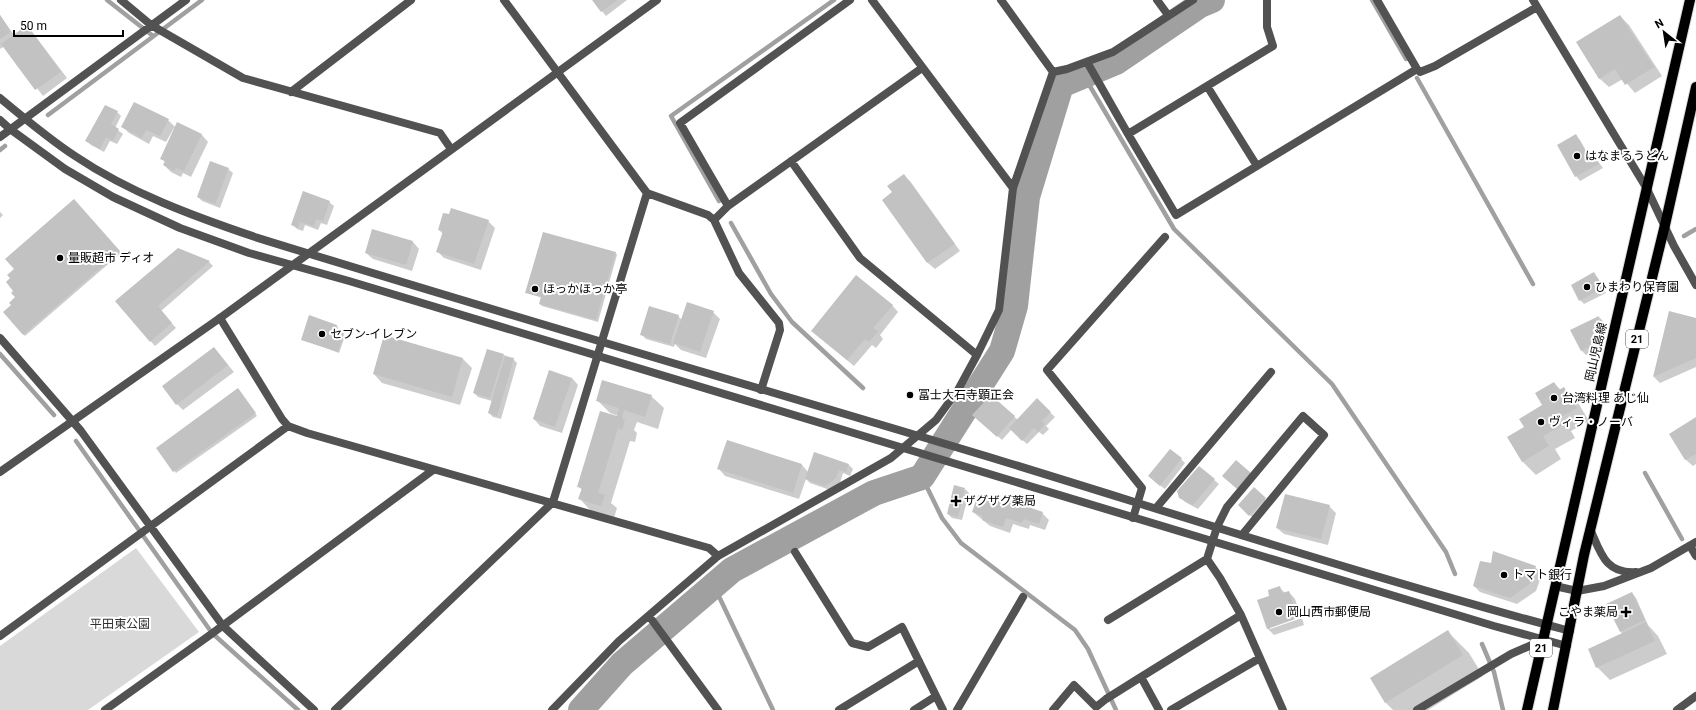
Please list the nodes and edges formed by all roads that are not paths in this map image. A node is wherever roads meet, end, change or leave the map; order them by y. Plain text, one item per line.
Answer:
1 (121, 0) edge
2 (186, 0) edge
3 (411, 0) edge
4 (504, 0) edge
5 (657, 0) edge
6 (850, 0) edge
7 (872, 0) edge
8 (1001, 0) edge
9 (1157, 0) edge
10 (1193, 0) edge
11 (1267, 0) edge
12 (1377, 0) edge
13 (1690, 0) edge
14 (1535, 4) edge
15 (1168, 15) junction
16 (152, 29) junction
17 (1089, 64) junction
18 (922, 68) junction
19 (1417, 68) junction
20 (557, 72) junction
21 (1053, 72) junction
22 (1207, 86) junction
23 (1696, 87) edge
24 (291, 92) junction
25 (0, 98) edge
26 (24, 118) junction
27 (0, 120) edge
28 (10, 129) junction
29 (1128, 134) junction
30 (0, 137) edge
31 (451, 149) junction
32 (791, 160) junction
33 (1257, 166) junction
34 (1012, 188) junction
35 (1647, 189) junction
36 (647, 193) junction
37 (728, 206) junction
38 (714, 220) junction
39 (1665, 225) junction
40 (1165, 238) dead end
41 (309, 254) junction
42 (293, 265) junction
43 (1696, 285) edge
44 (220, 318) junction
45 (0, 338) edge
46 (603, 341) junction
47 (977, 355) junction
48 (598, 357) junction
49 (1271, 372) dead end
50 (761, 390) junction
51 (73, 421) junction
52 (288, 426) junction
53 (917, 436) junction
54 (902, 449) junction
55 (433, 470) junction
56 (0, 472) edge
57 (553, 502) junction
58 (1138, 503) junction
59 (1156, 508) junction
60 (1133, 518) junction
61 (1217, 527) junction
62 (143, 531) junction
63 (1591, 531) junction
64 (1242, 535) junction
65 (1212, 542) junction
66 (1693, 544) edge
67 (795, 552) dead end
68 (718, 556) junction
69 (1696, 556) edge
70 (1207, 559) junction
71 (1642, 571) junction
72 (1555, 586) junction
73 (1577, 591) junction
74 (1023, 597) dead end
75 (1241, 615) junction
76 (652, 619) junction
77 (1108, 620) dead end
78 (1546, 625) junction
79 (216, 631) junction
80 (1570, 631) junction
81 (0, 636) edge
82 (1543, 640) junction
83 (1567, 646) junction
84 (1260, 658) junction
85 (919, 661) junction
86 (1142, 677) junction
87 (936, 696) junction
88 (1696, 696) edge
89 (105, 710) edge
90 (314, 710) edge
91 (335, 710) edge
92 (552, 710) edge
93 (718, 710) edge
94 (839, 710) edge
95 (914, 710) edge
96 (943, 710) edge
97 (958, 710) edge
98 (1053, 710) edge
99 (1159, 710) edge
100 (1171, 710) edge
101 (1283, 710) edge
102 (1417, 710) edge
103 (1527, 710) edge
104 (1553, 710) edge
105 (1677, 710) edge

1 - 16 street
2 - 16 street
3 - 24 street
4 - 20 street
5 - 20 street
6 - 37 street
7 - 18 street
8 - 21 street
9 - 15 street
10 - 15 street
11 - 22 street
12 - 19 street
13 - 35 main road, 岡山児島線 / 21
14 - 19 street
14 - 35 street
15 - 17 street
16 - 24 street
16 - 26 street
17 - 21 street
17 - 29 street
18 - 32 street
18 - 34 street
19 - 33 street
20 - 31 street
20 - 36 street
21 - 34 street
22 - 29 street
22 - 33 street
23 - 39 main road, 21
24 - 31 street
25 - 26 street
26 - 28 street
26 - 41 street
27 - 28 street
28 - 30 street
28 - 42 street
29 - 33 street
31 - 41 street
32 - 37 street
32 - 47 street
34 - 47 street
35 - 39 street
35 - 72 main road, 岡山児島線 / 21
36 - 38 street
36 - 46 street
37 - 38 street
38 - 50 street
39 - 43 street
39 - 63 main road, 21
40 - 58 street
41 - 42 street
41 - 46 street
42 - 44 street
42 - 48 street
44 - 51 street
44 - 52 street
45 - 51 street
46 - 48 street
46 - 50 street
47 - 53 street
48 - 54 street
48 - 57 street
49 - 59 street
50 - 53 street
51 - 56 street
51 - 62 street
52 - 55 street
52 - 62 street
53 - 54 street
53 - 58 street
54 - 60 street
54 - 68 street
55 - 57 street
55 - 79 street
57 - 68 street
57 - 91 street
58 - 59 street
58 - 60 street
59 - 61 street
60 - 65 street
61 - 64 street
61 - 64 street
61 - 65 street
62 - 79 street
62 - 81 street
63 - 71 street
63 - 73 main road, 21
64 - 78 street
65 - 70 street
65 - 82 street
66 - 69 street
66 - 71 street
67 - 85 street
68 - 76 street
70 - 75 street
70 - 77 street
71 - 73 street
72 - 73 street
72 - 78 main road, 岡山児島線 / 21
73 - 80 main road, 21
74 - 97 street
75 - 84 street
75 - 86 street
76 - 92 street
76 - 93 street
78 - 80 street
78 - 82 main road, 岡山児島線 / 21
79 - 89 street
79 - 90 street
80 - 83 main road, 21
82 - 83 street
82 - 102 street
82 - 103 main road, 岡山児島線 / 21
83 - 104 main road, 21
84 - 100 street
84 - 101 street
85 - 87 street
85 - 94 street
86 - 98 street
86 - 99 street
87 - 95 street
87 - 96 street
88 - 105 street

